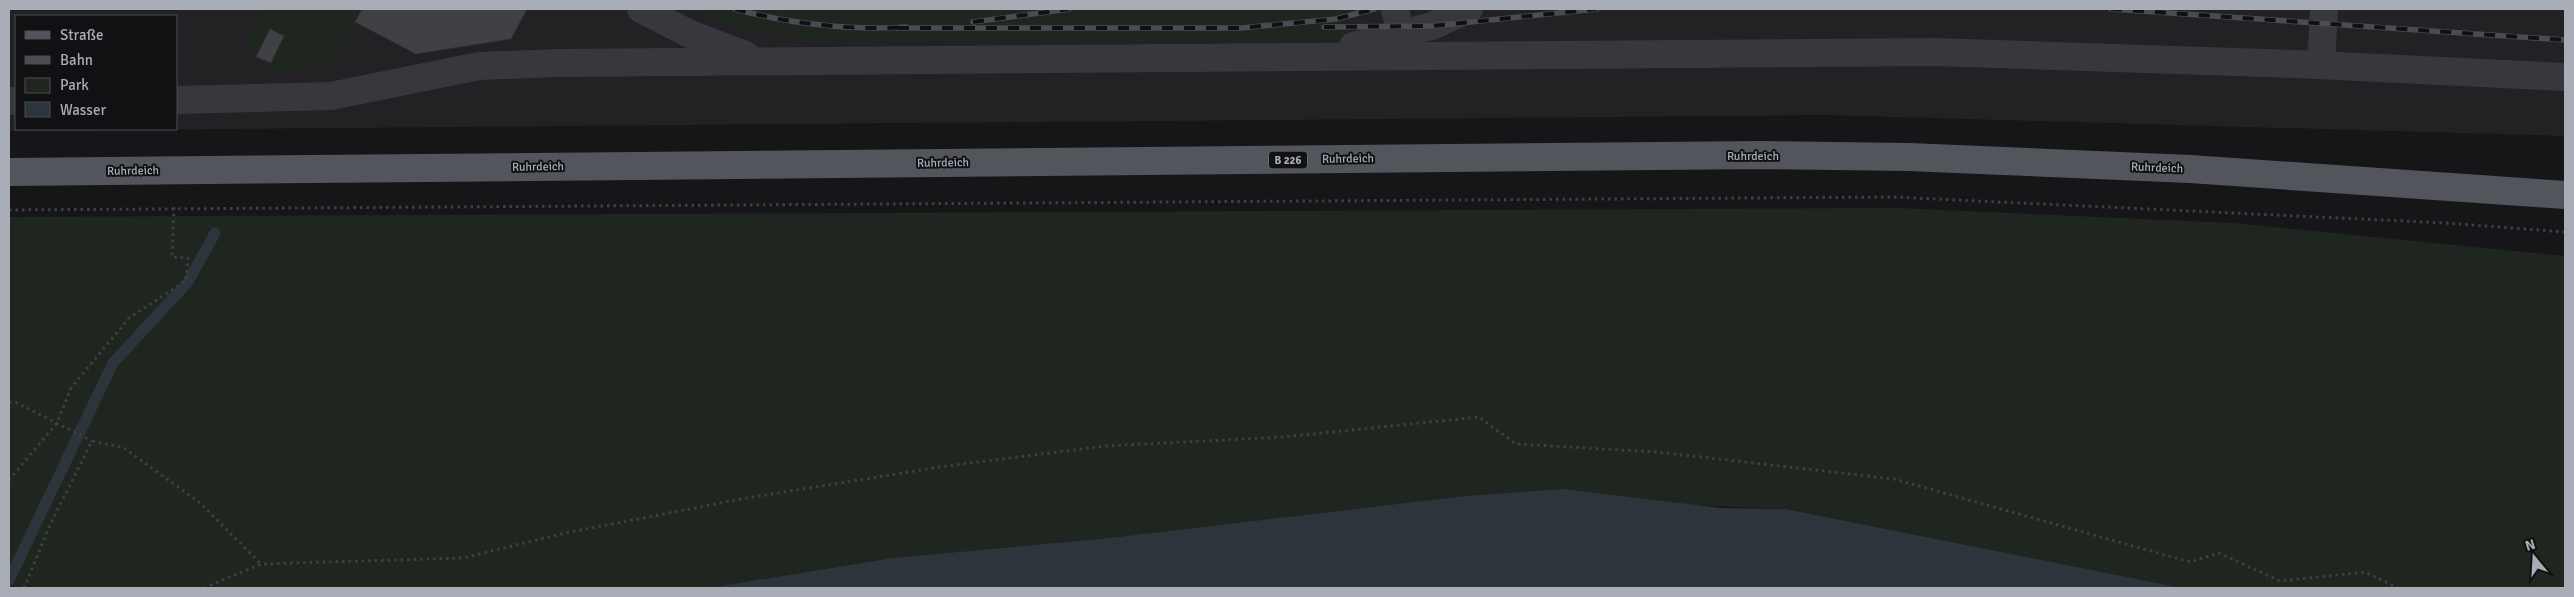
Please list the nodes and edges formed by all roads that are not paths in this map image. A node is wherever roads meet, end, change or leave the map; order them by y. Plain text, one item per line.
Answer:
1 (641, 9) edge
2 (1395, 9) edge
3 (1469, 9) edge
4 (2324, 9) edge
5 (1401, 35) junction
6 (1308, 57) junction
7 (769, 62) junction
8 (2321, 65) junction
9 (2565, 77) edge
10 (178, 100) edge
11 (9, 172) edge
12 (2565, 195) edge

1 - 7 lane
2 - 5 lane
3 - 5 lane
4 - 8 lane
5 - 6 lane
6 - 7 lane
6 - 8 lane
7 - 10 lane
8 - 9 lane
11 - 12 main road, Ruhrdeich / B 226

